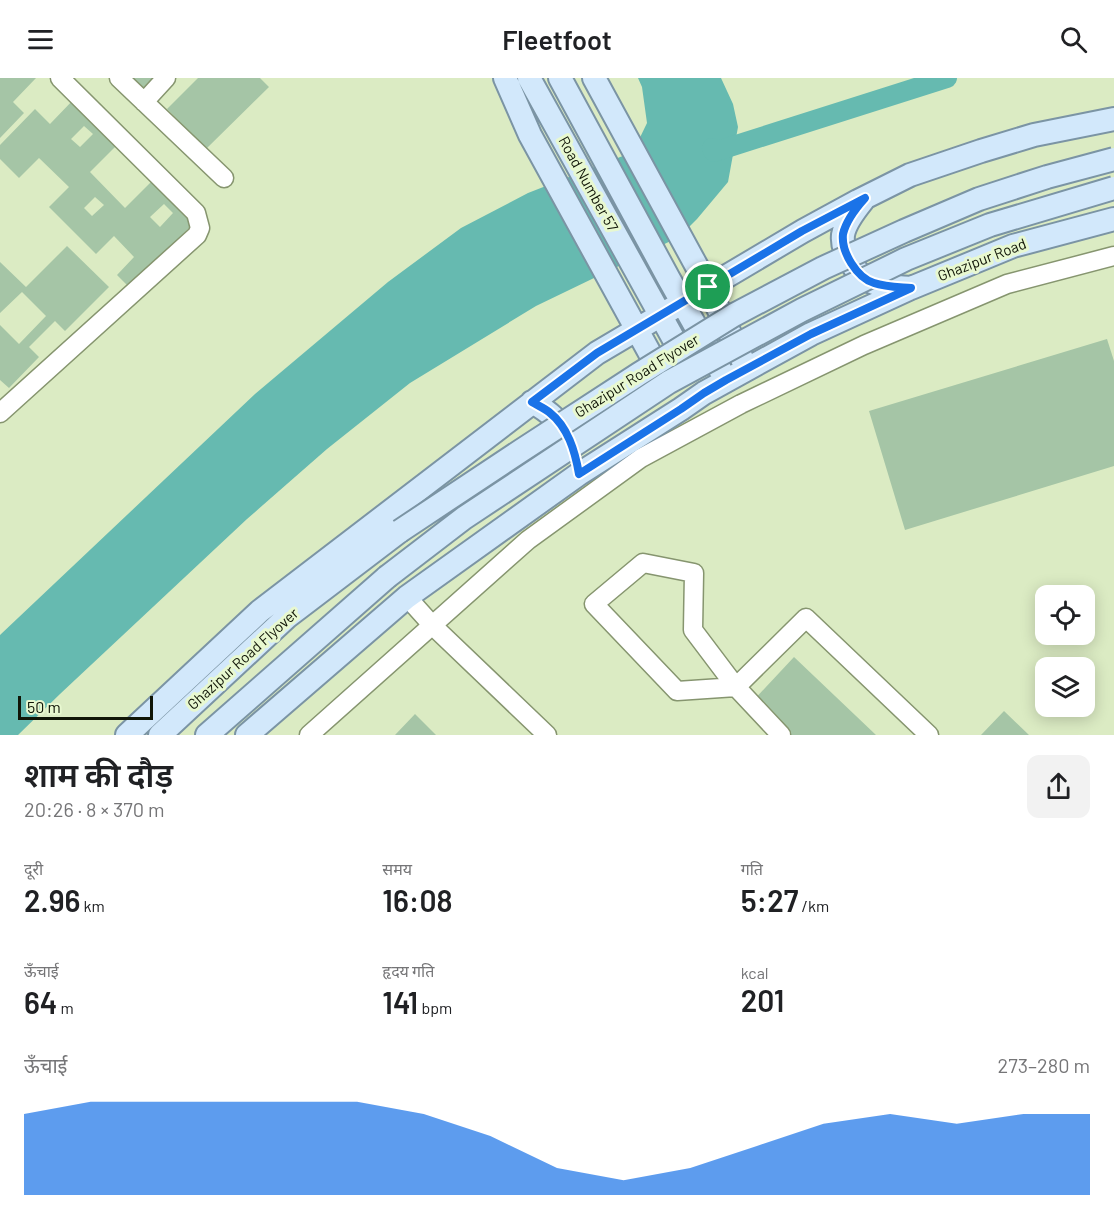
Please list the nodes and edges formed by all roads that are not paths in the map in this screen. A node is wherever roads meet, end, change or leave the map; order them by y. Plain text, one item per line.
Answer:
1 (60, 78) edge
2 (119, 78) edge
3 (166, 78) edge
4 (506, 78) edge
5 (529, 78) edge
6 (560, 78) edge
7 (596, 81) edge
8 (144, 102) junction
9 (1114, 119) edge
10 (1114, 159) edge
11 (224, 178) dead end
12 (1114, 188) edge
13 (865, 198) junction
14 (1114, 219) edge
15 (1114, 256) edge
16 (708, 287) junction
17 (911, 288) junction
18 (682, 302) junction
19 (661, 315) junction
20 (636, 330) junction
21 (747, 369) junction
22 (726, 380) junction
23 (704, 393) junction
24 (4, 401) edge
25 (532, 402) junction
26 (681, 409) junction
27 (579, 474) junction
28 (407, 597) junction
29 (433, 626) junction
30 (736, 687) junction
31 (127, 735) edge
32 (160, 735) edge
33 (207, 735) edge
34 (248, 735) edge
35 (309, 735) edge
36 (547, 735) edge
37 (781, 735) edge
38 (929, 735) edge

1 - 24 street
2 - 8 street
3 - 8 street
4 - 20 main road
5 - 19 main road, Road Number 57
6 - 18 main road, Road Number 57
7 - 16 main road
8 - 11 street
9 - 13 main road
10 - 32 main road, Ghazipur Road Flyover, bridge
12 - 33 main road, Ghazipur Road Flyover, bridge
13 - 16 main road
13 - 17 main road
14 - 17 main road, Ghazipur Road
15 - 29 street
16 - 18 main road
16 - 21 main road
17 - 21 main road, Ghazipur Road
18 - 19 main road
18 - 22 main road, Road Number 57
19 - 20 main road
19 - 23 main road, Road Number 57
20 - 25 main road
20 - 26 main road
21 - 22 main road, Ghazipur Road
22 - 23 main road, Ghazipur Road
23 - 26 main road, Ghazipur Road
25 - 27 main road
25 - 31 main road
26 - 27 main road, Ghazipur Road
27 - 28 main road, Ghazipur Road
28 - 29 street
28 - 34 main road, Ghazipur Road
29 - 35 street
29 - 36 street
30 - 30 street
30 - 37 street
30 - 38 street

